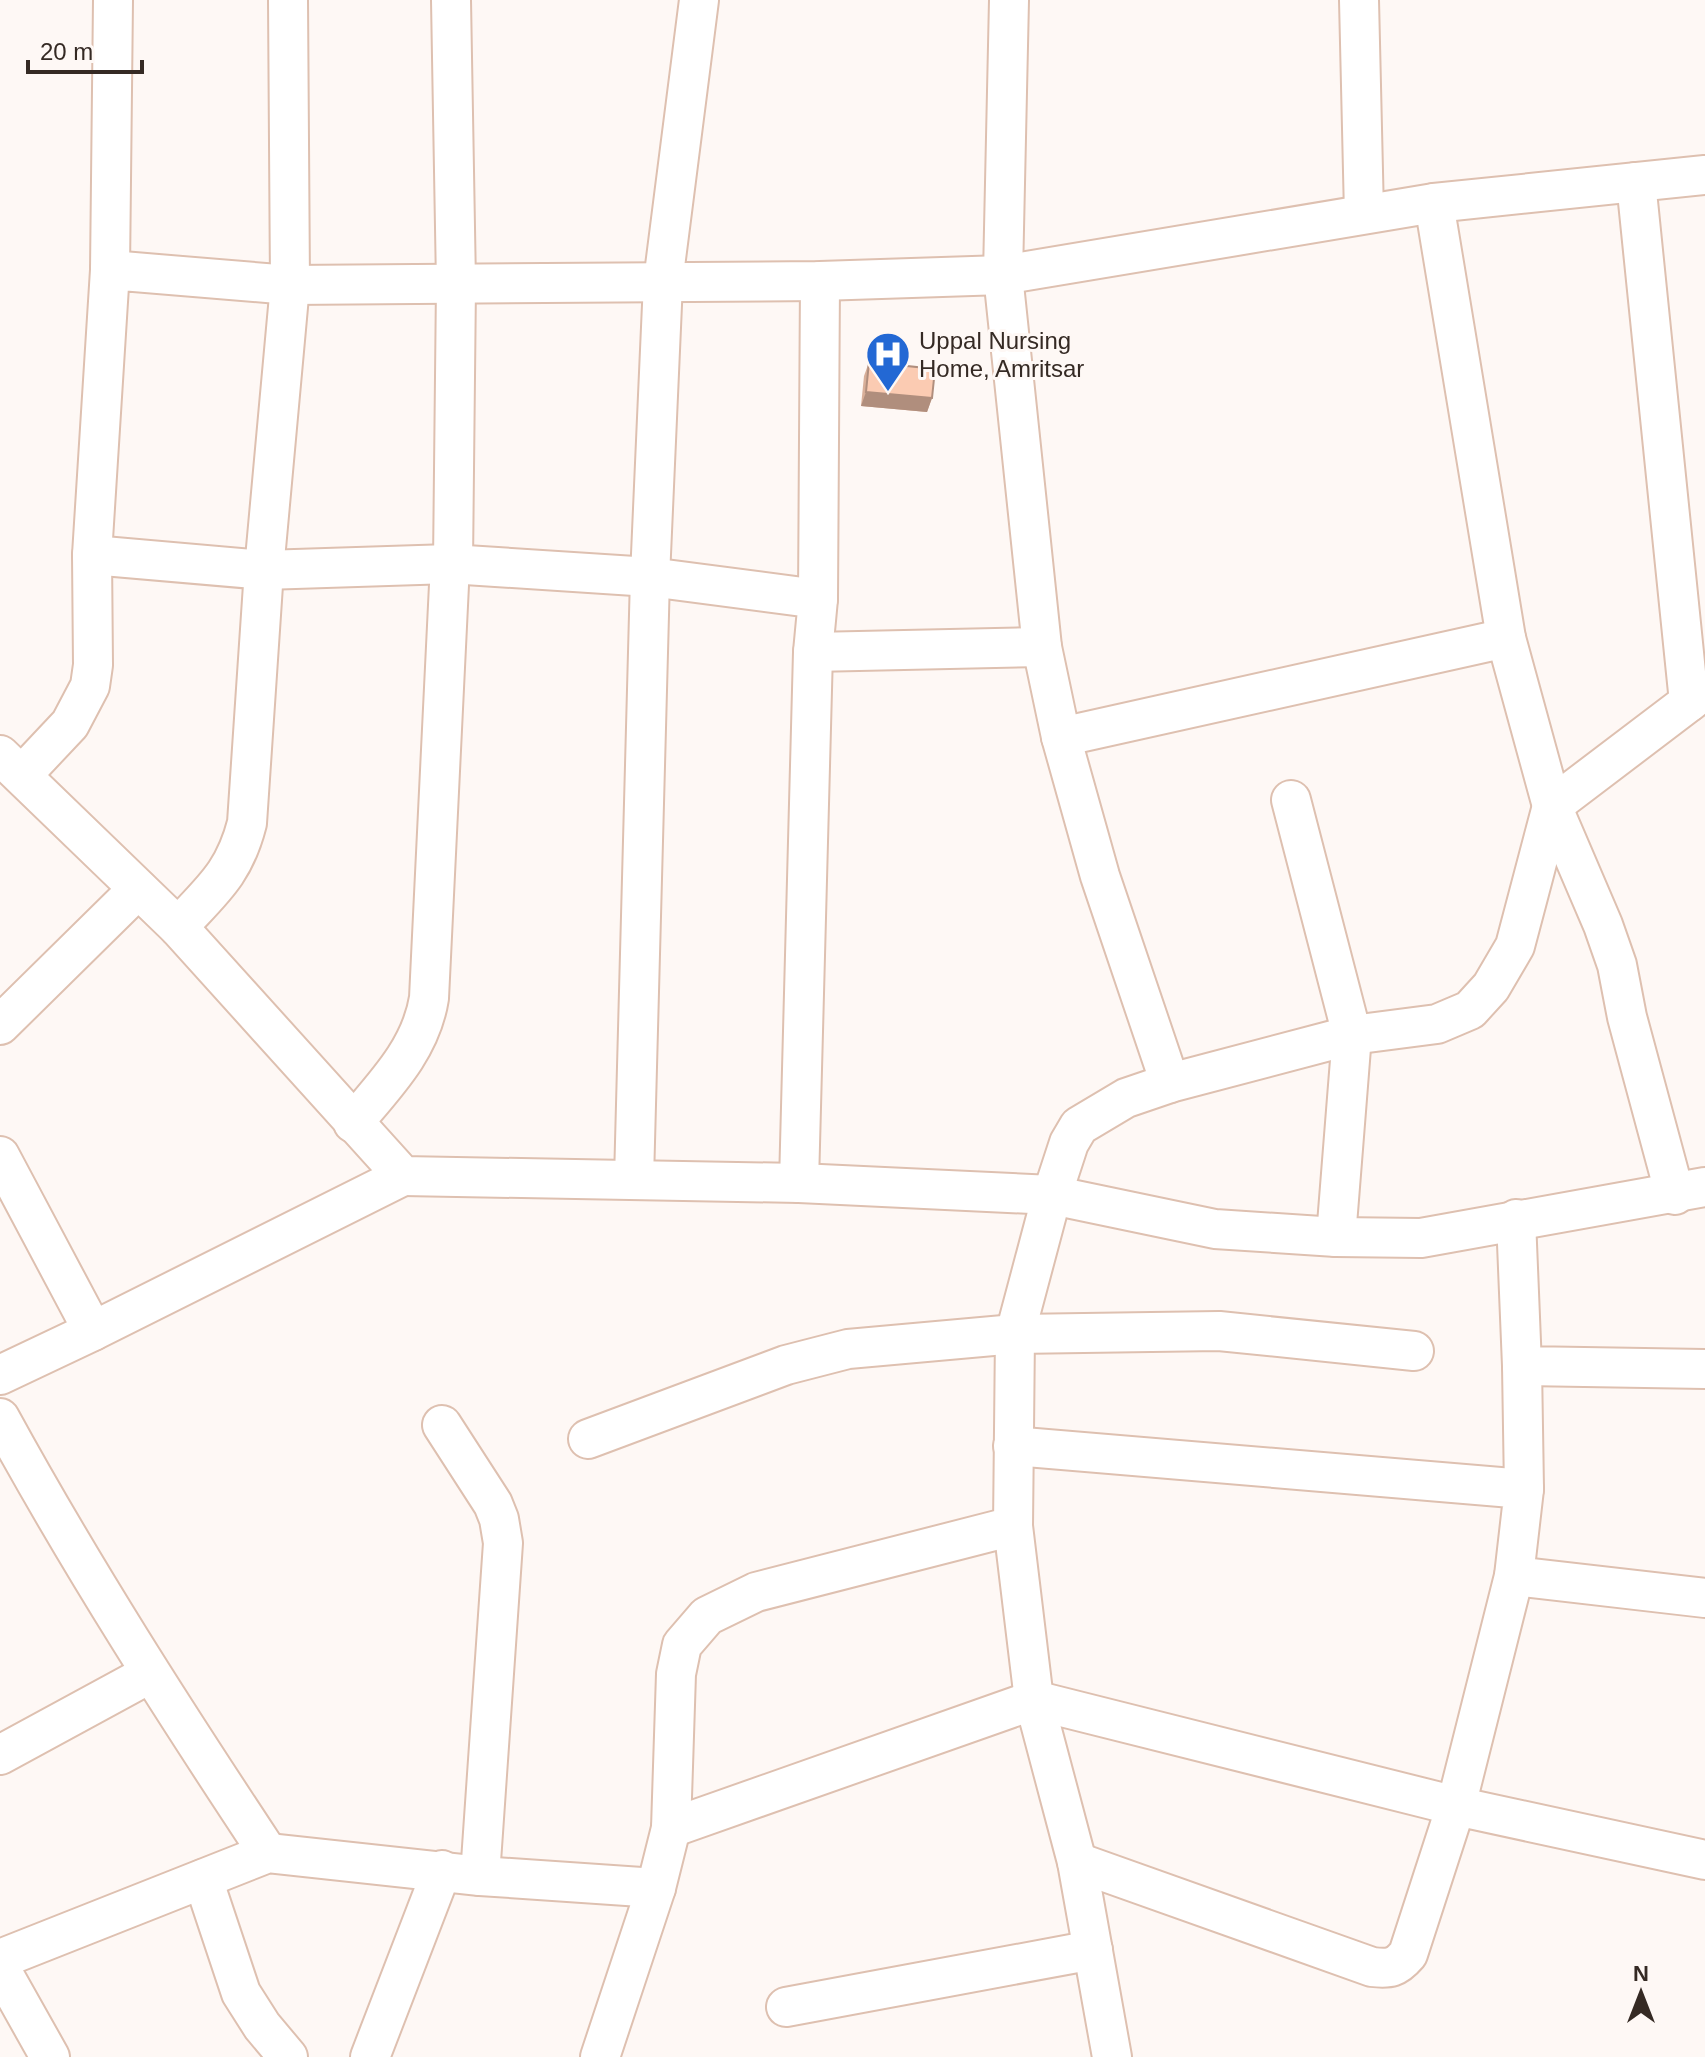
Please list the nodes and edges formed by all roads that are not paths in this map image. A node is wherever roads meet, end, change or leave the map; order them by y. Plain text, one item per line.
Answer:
1 (113, 0) edge
2 (288, 0) edge
3 (451, 0) edge
4 (699, 0) edge
5 (1009, 0) edge
6 (1359, 0) edge
7 (1705, 175) edge
8 (1636, 182) junction
9 (1434, 203) junction
10 (1364, 214) junction
11 (110, 270) junction
12 (1003, 275) junction
13 (820, 281) junction
14 (663, 282) junction
15 (456, 284) junction
16 (290, 285) junction
17 (92, 555) junction
18 (450, 564) junction
19 (264, 570) junction
20 (650, 577) junction
21 (818, 599) junction
22 (1506, 638) junction
23 (1042, 647) junction
24 (813, 652) junction
25 (1697, 696) edge
26 (1061, 737) junction
27 (11, 765) edge
28 (1291, 800) dead end
29 (1552, 806) junction
30 (138, 889) junction
31 (178, 927) junction
32 (0, 1025) edge
33 (1352, 1035) junction
34 (1170, 1083) junction
35 (353, 1123) junction
36 (0, 1156) edge
37 (403, 1176) junction
38 (634, 1180) junction
39 (799, 1183) junction
40 (1690, 1191) edge
41 (1052, 1195) junction
42 (1516, 1219) junction
43 (1336, 1237) junction
44 (93, 1331) junction
45 (1015, 1334) junction
46 (1414, 1351) dead end
47 (1522, 1366) junction
48 (1705, 1369) edge
49 (0, 1375) edge
50 (0, 1418) edge
51 (442, 1425) dead end
52 (588, 1439) dead end
53 (1013, 1446) junction
54 (1524, 1489) junction
55 (1013, 1526) junction
56 (1514, 1576) junction
57 (1705, 1598) edge
58 (149, 1674) junction
59 (1034, 1700) junction
60 (0, 1755) edge
61 (1456, 1806) junction
62 (671, 1828) junction
63 (268, 1853) junction
64 (1705, 1860) edge
65 (1077, 1862) junction
66 (442, 1870) junction
67 (480, 1876) junction
68 (203, 1879) junction
69 (656, 1888) junction
70 (1093, 1950) junction
71 (0, 1959) edge
72 (0, 1968) edge
73 (786, 2007) dead end
74 (50, 2057) edge
75 (288, 2057) edge
76 (370, 2057) edge
77 (600, 2057) edge
78 (1112, 2057) edge

1 - 11 street
2 - 16 street
3 - 15 street
4 - 14 street
5 - 12 street
6 - 10 street
7 - 8 street
8 - 9 street
8 - 25 street
9 - 10 street
9 - 22 street
10 - 12 street
11 - 16 street
11 - 17 street
12 - 13 street
12 - 23 street
13 - 14 street
13 - 21 street
14 - 15 street
14 - 20 street
15 - 16 street
15 - 18 street
16 - 19 street
17 - 19 street
17 - 27 street
18 - 19 street
18 - 20 street
18 - 35 street
19 - 31 street
20 - 21 street
20 - 38 street
21 - 24 street
22 - 26 street
22 - 29 street
23 - 24 street
23 - 26 street
24 - 39 street
25 - 29 street
26 - 34 street
27 - 30 street
28 - 33 street
29 - 33 street
29 - 40 street
30 - 31 street
30 - 32 street
31 - 35 street
33 - 34 street
33 - 43 street
34 - 41 street
35 - 37 street
36 - 44 street
37 - 38 street
37 - 44 street
38 - 39 street
39 - 41 street
40 - 42 street
41 - 43 street
41 - 45 street
42 - 43 street
42 - 47 street
44 - 49 street
45 - 46 street
45 - 52 street
45 - 53 street
47 - 48 street
47 - 54 street
50 - 58 street
51 - 67 street
53 - 54 street
53 - 55 street
54 - 56 street
55 - 59 street
55 - 62 street
56 - 57 street
56 - 61 street
58 - 60 street
58 - 63 street
59 - 61 street
59 - 62 street
59 - 65 street
61 - 64 street
61 - 65 street
62 - 69 street
63 - 66 street
63 - 68 street
65 - 70 street
66 - 67 street
66 - 76 street
67 - 69 street
68 - 71 street
68 - 75 street
69 - 77 street
70 - 73 street
70 - 78 street
72 - 74 street

